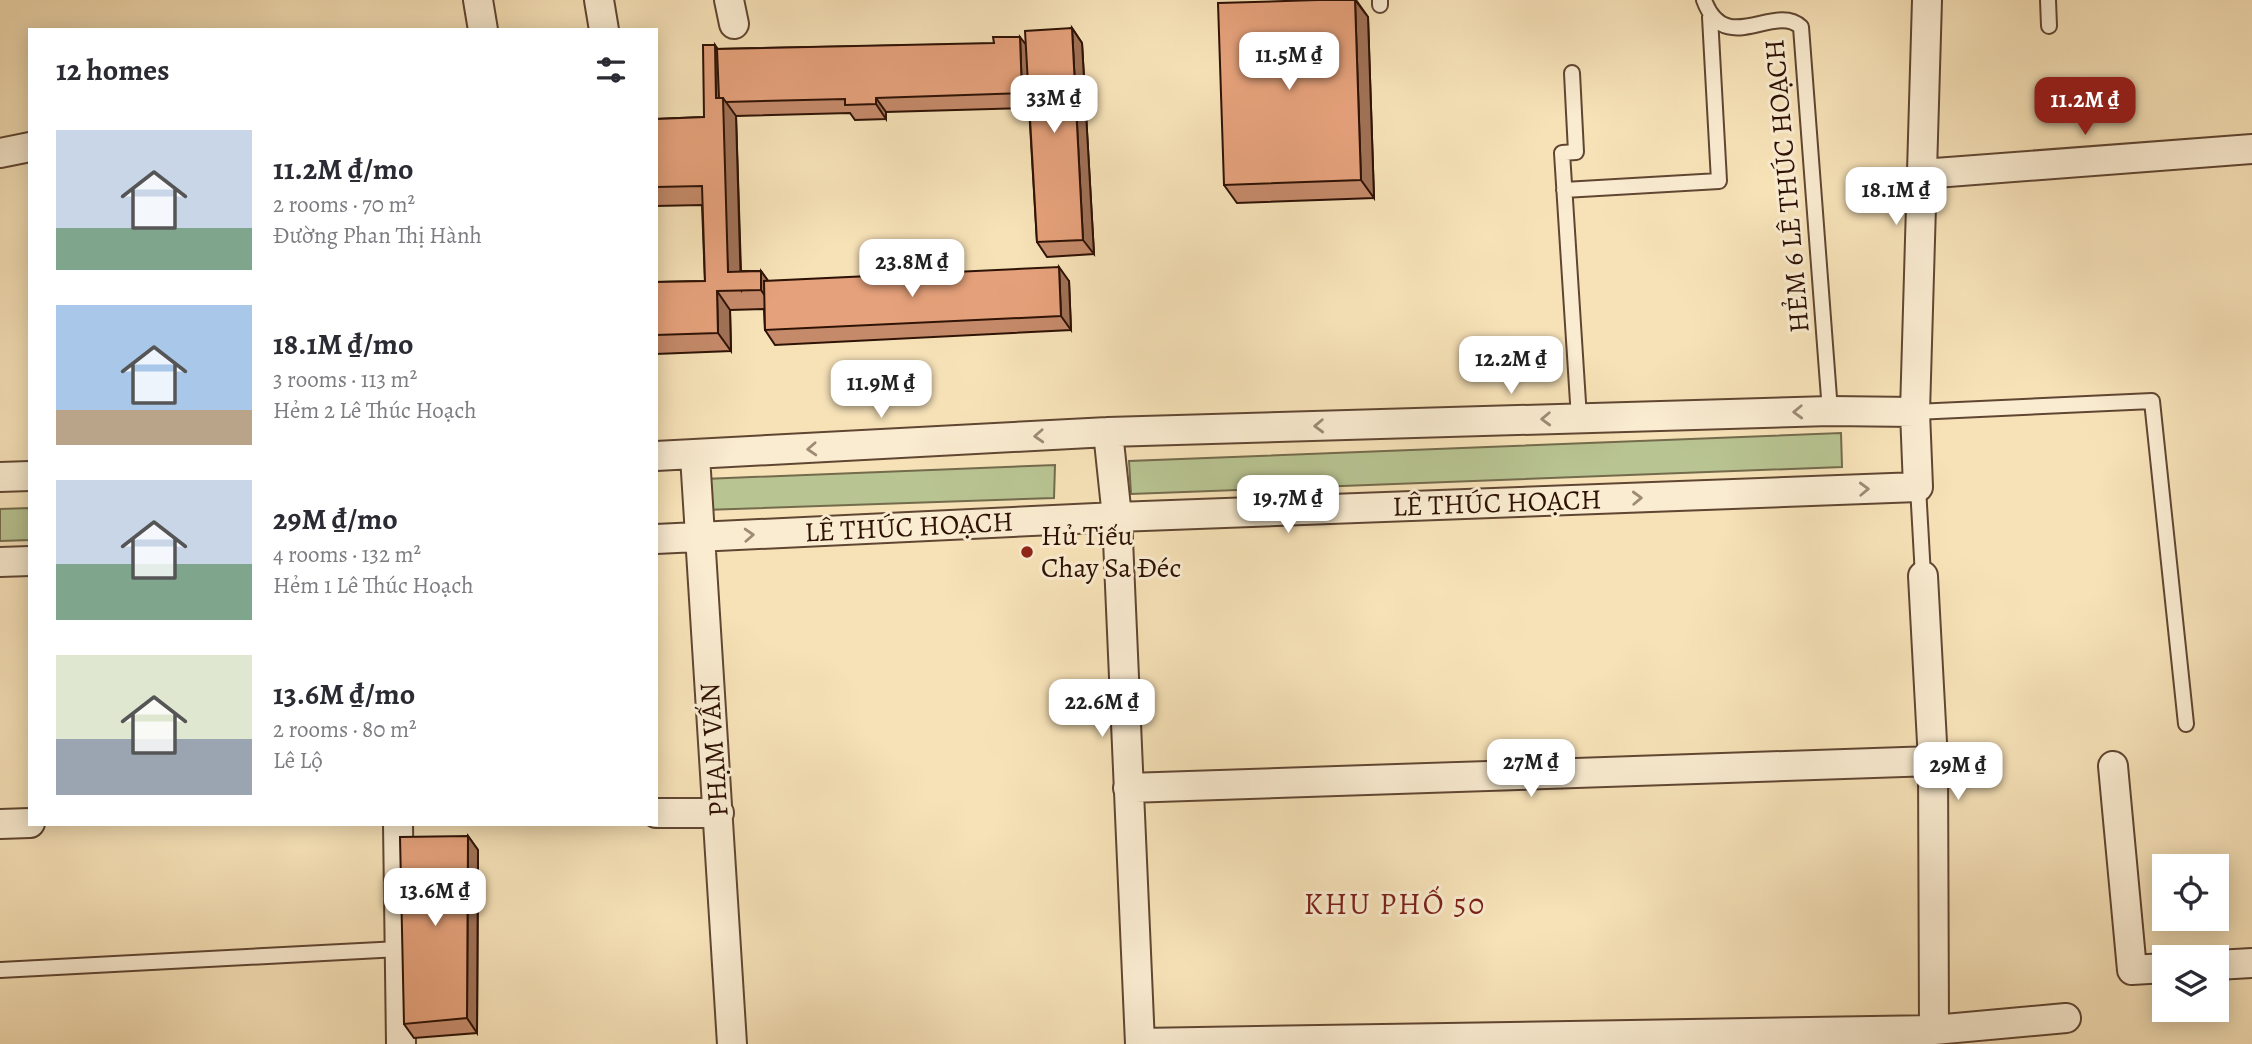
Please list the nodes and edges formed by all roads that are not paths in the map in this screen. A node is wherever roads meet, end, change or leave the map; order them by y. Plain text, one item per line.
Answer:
1 (478, 0) edge
2 (599, 0) edge
3 (1703, 0) edge
4 (1927, 0) edge
5 (2048, 0) edge
6 (1710, 18) junction
7 (2049, 26) dead end
8 (483, 28) edge
9 (604, 28) edge
10 (1572, 73) dead end
11 (28, 147) edge
12 (2252, 149) edge
13 (0, 153) edge
14 (1923, 174) junction
15 (1564, 190) junction
16 (1830, 411) junction
17 (1915, 412) junction
18 (1579, 418) junction
19 (1108, 432) junction
20 (658, 456) edge
21 (695, 456) junction
22 (28, 476) edge
23 (0, 477) edge
24 (1918, 487) junction
25 (1116, 517) junction
26 (699, 537) junction
27 (658, 539) edge
28 (28, 561) edge
29 (0, 562) edge
30 (1923, 576) joint
31 (2186, 724) dead end
32 (1933, 761) junction
33 (2113, 766) dead end
34 (1128, 788) junction
35 (658, 813) edge
36 (719, 813) junction
37 (28, 823) edge
38 (0, 824) edge
39 (398, 826) edge
40 (399, 949) junction
41 (2252, 963) edge
42 (2229, 964) edge
43 (2152, 969) edge
44 (0, 970) edge
45 (2066, 1018) dead end
46 (1934, 1030) junction
47 (1140, 1043) edge
48 (401, 1044) edge
49 (732, 1044) edge

1 - 8 street
2 - 9 street
3 - 6 lane
4 - 14 street
5 - 7 lane
6 - 15 lane
6 - 16 lane, HẺM 6 LÊ THÚC HOẠCH
10 - 15 lane
11 - 13 street
12 - 14 street
14 - 17 street
15 - 18 lane
16 - 17 street
16 -> 18 street
17 - 24 street
17 - 31 lane
18 -> 19 street
19 -> 21 street
19 - 25 street
20 - 21 street
21 - 26 street, PHẠM VẤN
22 - 23 street
25 -> 24 street, LÊ THÚC HOẠCH
24 - 30 lane
26 -> 25 street, LÊ THÚC HOẠCH
25 - 34 street
26 - 27 street, LÊ THÚC HOẠCH
26 - 36 street, PHẠM VẤN
28 - 29 street
30 - 32 street
32 - 34 street
32 - 46 street
33 - 43 street
34 - 47 street
35 - 36 street
36 - 49 street, PHẠM VẤN
37 - 38 street
39 - 40 street
40 - 44 lane
40 - 48 street
41 - 42 street
45 - 46 street
46 - 47 street

